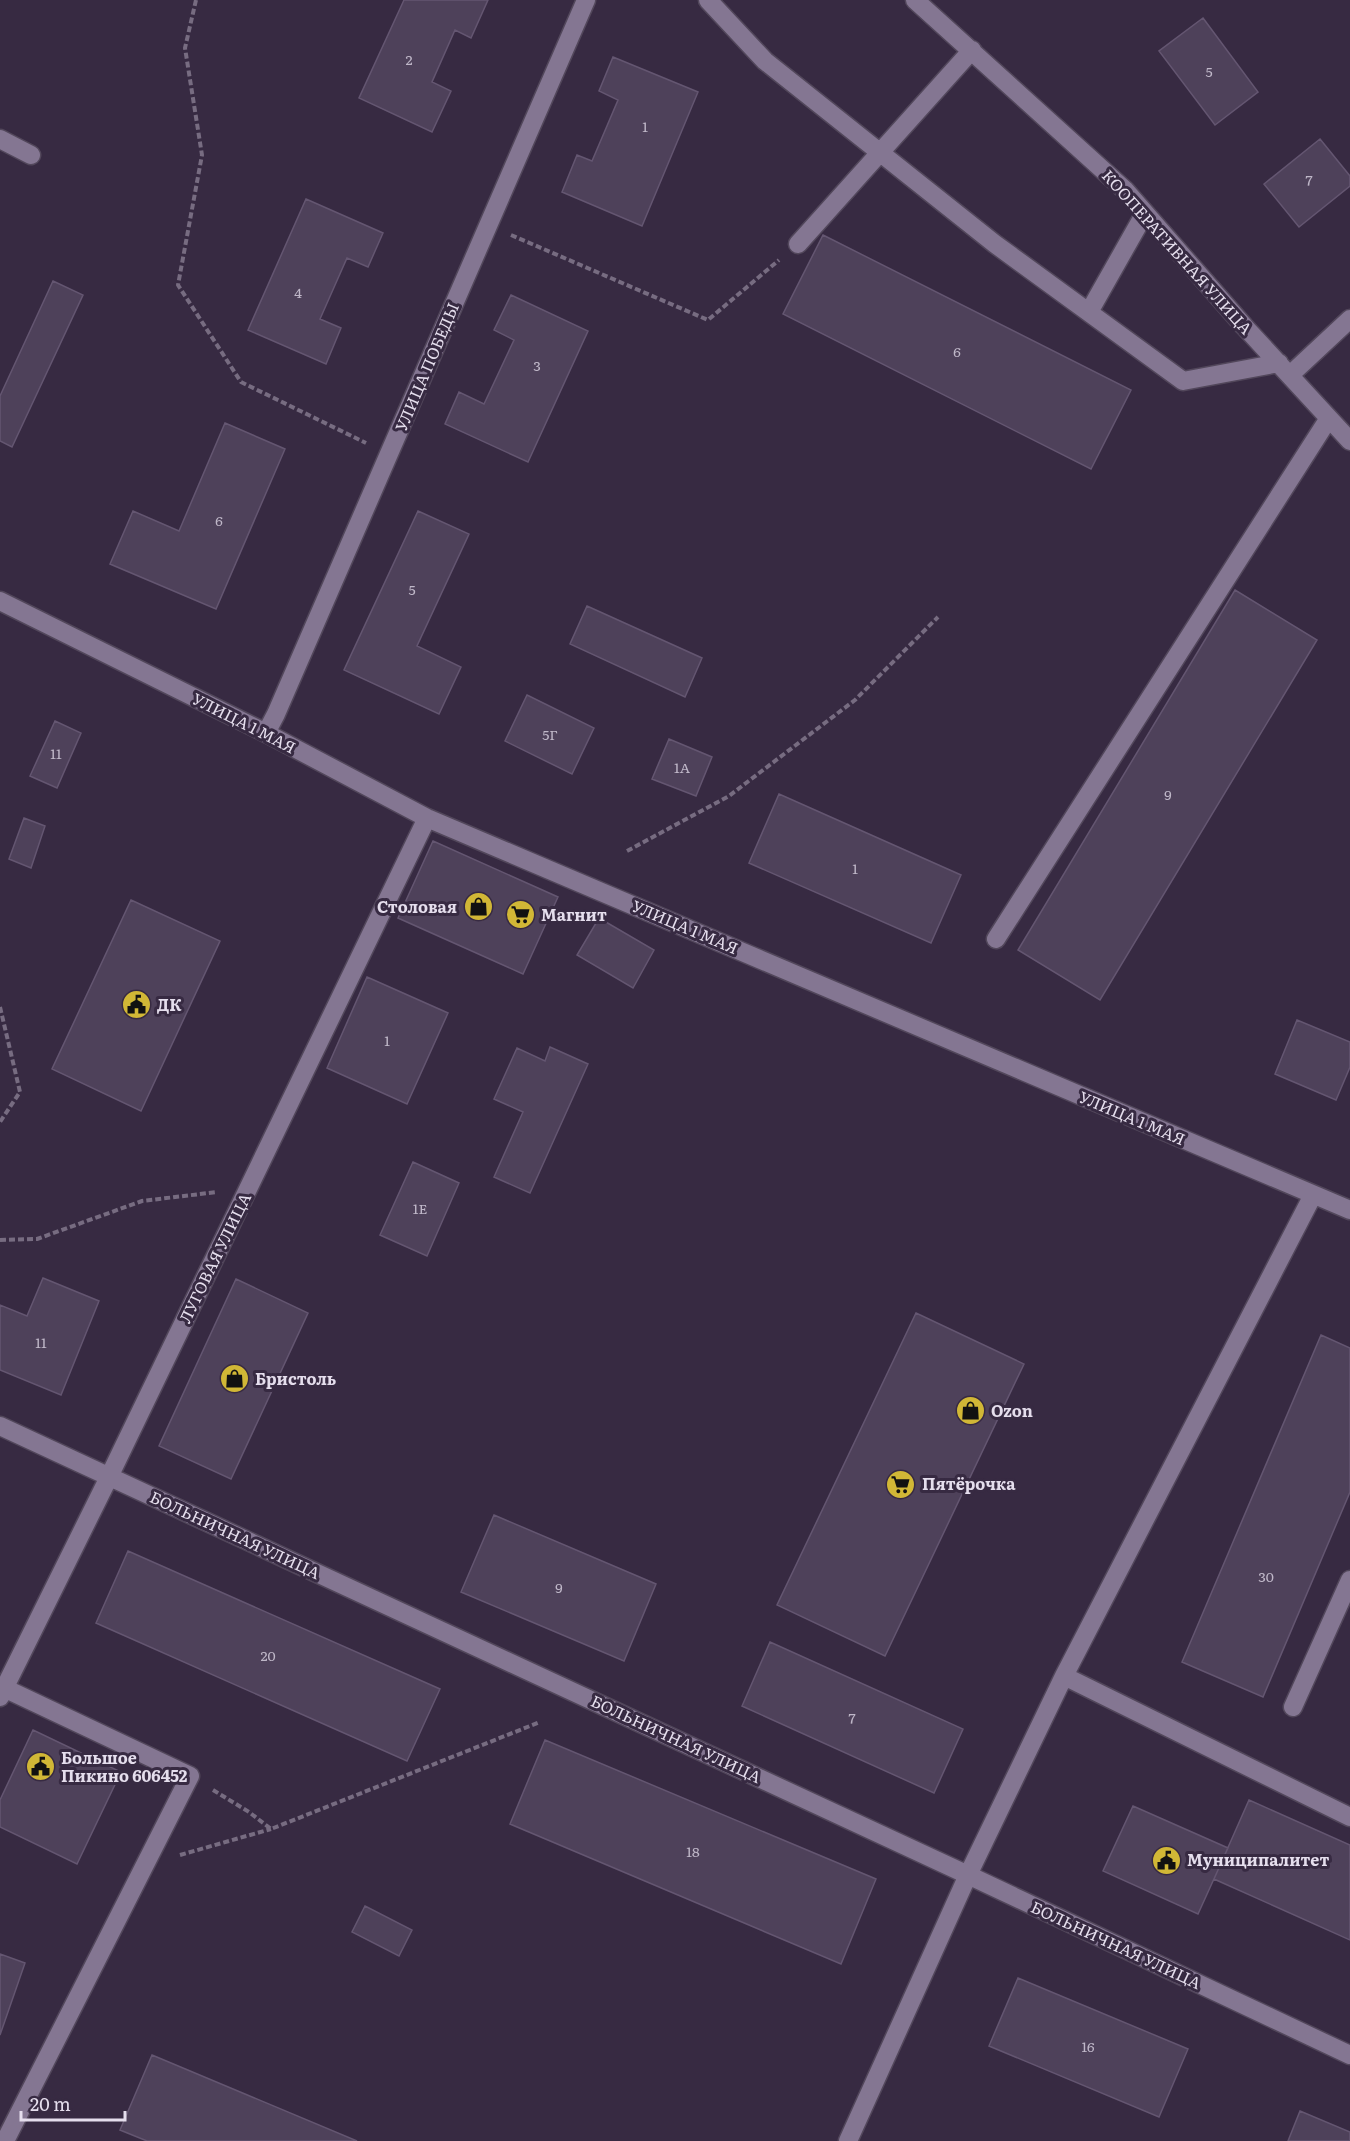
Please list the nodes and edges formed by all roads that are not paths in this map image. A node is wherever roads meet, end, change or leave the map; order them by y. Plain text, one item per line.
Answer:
1 (586, 0) edge
2 (708, 0) edge
3 (919, 1) edge
4 (972, 50) junction
5 (0, 139) edge
6 (880, 153) junction
7 (31, 155) dead end
8 (1145, 213) junction
9 (798, 244) road end
10 (1089, 312) junction
11 (1350, 319) edge
12 (1284, 369) junction
13 (1329, 418) junction
14 (1350, 441) edge
15 (0, 601) edge
16 (266, 733) junction
17 (427, 818) junction
18 (996, 939) dead end
19 (1312, 1195) junction
20 (1350, 1210) edge
21 (0, 1426) edge
22 (109, 1477) junction
23 (1350, 1580) edge
24 (1064, 1676) junction
25 (2, 1692) edge
26 (1293, 1707) dead end
27 (1350, 1817) edge
28 (968, 1875) junction
29 (1350, 2055) edge
30 (7, 2137) edge
31 (848, 2141) edge

1 - 16 street, УЛИЦА ПОБЕДЫ
2 - 6 street
3 - 4 street, КООПЕРАТИВНАЯ УЛИЦА
4 - 6 street
4 - 8 street, КООПЕРАТИВНАЯ УЛИЦА
5 - 7 street
6 - 9 street
6 - 10 street
8 - 10 street
8 - 12 street, КООПЕРАТИВНАЯ УЛИЦА
10 - 12 street
11 - 12 street
12 - 13 street, КООПЕРАТИВНАЯ УЛИЦА
13 - 14 street, КООПЕРАТИВНАЯ УЛИЦА
13 - 18 street
15 - 16 street, УЛИЦА 1 МАЯ
16 - 17 street, УЛИЦА 1 МАЯ
17 - 19 street, УЛИЦА 1 МАЯ
17 - 22 street, ЛУГОВАЯ УЛИЦА
19 - 20 street, УЛИЦА 1 МАЯ
19 - 24 street
21 - 22 street, БОЛЬНИЧНАЯ УЛИЦА
22 - 25 street, ЛУГОВАЯ УЛИЦА
22 - 28 street, БОЛЬНИЧНАЯ УЛИЦА
23 - 26 street
24 - 27 street
24 - 28 street
25 - 30 street
28 - 29 street, БОЛЬНИЧНАЯ УЛИЦА
28 - 31 street

